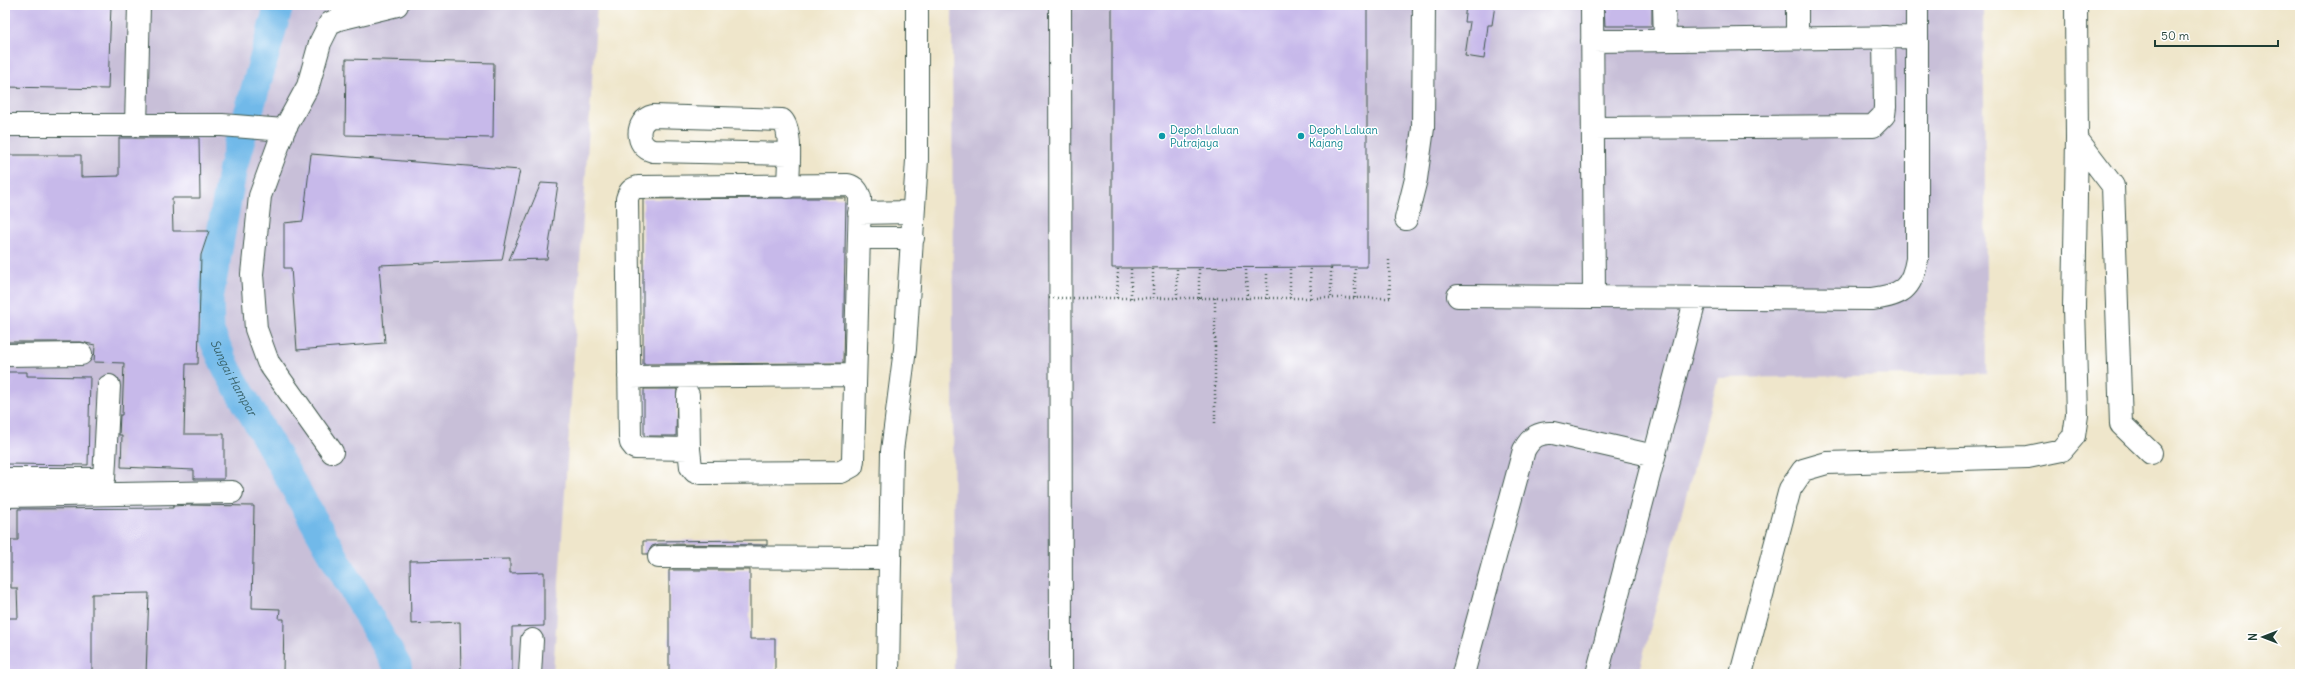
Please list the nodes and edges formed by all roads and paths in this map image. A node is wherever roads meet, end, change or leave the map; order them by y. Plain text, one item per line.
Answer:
1 (139, 5) edge
2 (397, 5) edge
3 (1060, 5) edge
4 (1424, 5) edge
5 (1592, 5) edge
6 (1664, 5) edge
7 (1797, 5) edge
8 (1917, 5) edge
9 (2076, 5) edge
10 (916, 6) edge
11 (1884, 37) junction
12 (1917, 37) junction
13 (1797, 38) junction
14 (1665, 40) junction
15 (1592, 41) junction
16 (5, 125) edge
17 (136, 125) junction
18 (1593, 128) junction
19 (284, 130) junction
20 (2077, 139) junction
21 (788, 154) junction
22 (788, 187) junction
23 (913, 212) junction
24 (859, 213) junction
25 (1406, 219) dead end
26 (859, 238) junction
27 (913, 238) junction
28 (1389, 260) dead end
29 (1199, 268) dead end
30 (1331, 268) dead end
31 (1118, 269) dead end
32 (1131, 269) dead end
33 (1153, 269) dead end
34 (1177, 269) dead end
35 (1290, 269) dead end
36 (1310, 269) dead end
37 (1355, 269) dead end
38 (1246, 270) dead end
39 (1268, 271) dead end
40 (1458, 296) dead end
41 (1594, 296) junction
42 (1696, 297) junction
43 (1049, 298) dead end
44 (1117, 298) junction
45 (1131, 298) junction
46 (1153, 298) junction
47 (1177, 298) junction
48 (1199, 298) junction
49 (1215, 298) junction
50 (1355, 298) junction
51 (1247, 299) junction
52 (1267, 299) junction
53 (1290, 299) junction
54 (1311, 299) junction
55 (1332, 299) junction
56 (5, 354) edge
57 (81, 354) dead end
58 (855, 375) junction
59 (629, 377) junction
60 (109, 386) dead end
61 (688, 395) dead end
62 (1215, 424) dead end
63 (689, 449) junction
64 (332, 452) dead end
65 (2151, 454) dead end
66 (1654, 456) junction
67 (5, 479) edge
68 (232, 492) dead end
69 (5, 496) edge
70 (659, 557) dead end
71 (889, 558) junction
72 (532, 640) dead end
73 (530, 674) edge
74 (888, 674) edge
75 (1061, 674) edge
76 (1463, 674) edge
77 (1597, 674) edge
78 (1741, 674) edge

1 - 17 street
2 - 19 street
3 - 75 street
4 - 25 street
5 - 15 street
6 - 14 street
7 - 13 street
8 - 12 street
9 - 20 street
10 - 23 street
11 - 12 street
11 - 13 street
11 - 18 street
12 - 42 street
13 - 14 street
14 - 15 street
15 - 18 street
16 - 17 street
17 - 19 street
18 - 41 street
19 - 64 street
20 - 65 street
20 - 78 street
21 - 21 street
21 - 22 street
22 - 24 street
22 - 59 street
23 - 24 street
23 - 27 street
24 - 26 street
26 - 27 street
26 - 58 street
27 - 71 street
28 - 50 path, bridge
29 - 48 path
30 - 55 path
31 - 44 path
32 - 45 path
33 - 46 path
34 - 47 path
35 - 53 path
36 - 54 path
37 - 50 path
38 - 51 path
39 - 52 path
40 - 41 street
41 - 42 street
42 - 66 street
43 - 44 path, bridge
44 - 45 path, bridge
45 - 46 path, bridge
46 - 47 path, bridge
47 - 48 path, bridge
48 - 49 path, bridge
49 - 51 path, bridge
49 - 62 path
50 - 55 path, bridge
51 - 52 path, bridge
52 - 53 path, bridge
53 - 54 path, bridge
54 - 55 path, bridge
56 - 57 street
58 - 59 street
58 - 63 street
59 - 63 street
60 - 67 street
61 - 63 street
66 - 76 street
66 - 77 street
68 - 69 street
70 - 71 street
71 - 74 street
72 - 73 street

